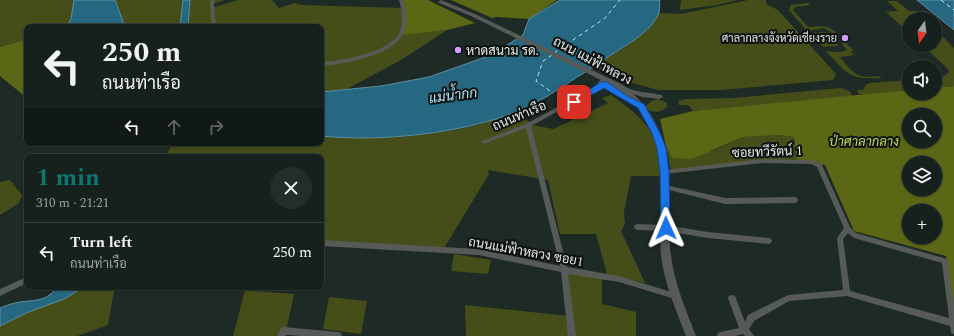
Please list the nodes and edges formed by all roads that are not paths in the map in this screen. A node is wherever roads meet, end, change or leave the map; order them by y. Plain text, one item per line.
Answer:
1 (212, 0) edge
2 (401, 0) edge
3 (439, 1) edge
4 (214, 24) edge
5 (324, 64) edge
6 (592, 75) junction
7 (604, 84) junction
8 (619, 86) junction
9 (659, 97) dead end
10 (641, 106) junction
11 (528, 125) junction
12 (484, 142) dead end
13 (665, 172) junction
14 (665, 187) junction
15 (795, 200) dead end
16 (636, 227) dead end
17 (666, 228) junction
18 (848, 229) junction
19 (769, 241) dead end
20 (324, 242) edge
21 (564, 270) junction
22 (24, 281) edge
23 (0, 293) edge
24 (847, 293) junction
25 (675, 296) junction
26 (732, 298) dead end
27 (954, 327) edge
28 (744, 330) junction
29 (281, 336) edge
30 (338, 336) edge
31 (572, 336) edge
32 (691, 336) edge
33 (721, 336) edge
34 (750, 336) edge

1 - 4 street
2 - 5 street
3 - 6 street, ถนน แม่ฟ้าหลวง
6 - 7 street, ถนน แม่ฟ้าหลวง
6 - 8 street, ถนน แม่ฟ้าหลวง
7 - 10 street, ถนน แม่ฟ้าหลวง
7 - 11 street, ถนนท่าเรือ
8 - 9 street
8 - 10 street, ถนน แม่ฟ้าหลวง
10 - 13 street, ถนน แม่ฟ้าหลวง
11 - 12 street, ถนนท่าเรือ
11 - 21 street
13 - 14 street, ถนน แม่ฟ้าหลวง
13 - 18 street, ซอยทวีรัตน์ 1
14 - 15 street
14 - 17 street, ถนน แม่ฟ้าหลวง
16 - 17 street
17 - 19 street
17 - 25 street, ถนน แม่ฟ้าหลวง
18 - 24 street
18 - 27 street
20 - 21 street, ถนนแม่ฟ้าหลวง ซอย1
21 - 25 street, ถนนแม่ฟ้าหลวง ซอย1
21 - 31 street
22 - 23 street
24 - 27 street
24 - 28 street
25 - 32 street, ถนน แม่ฟ้าหลวง
26 - 28 street
28 - 33 street
28 - 34 street
29 - 30 street

